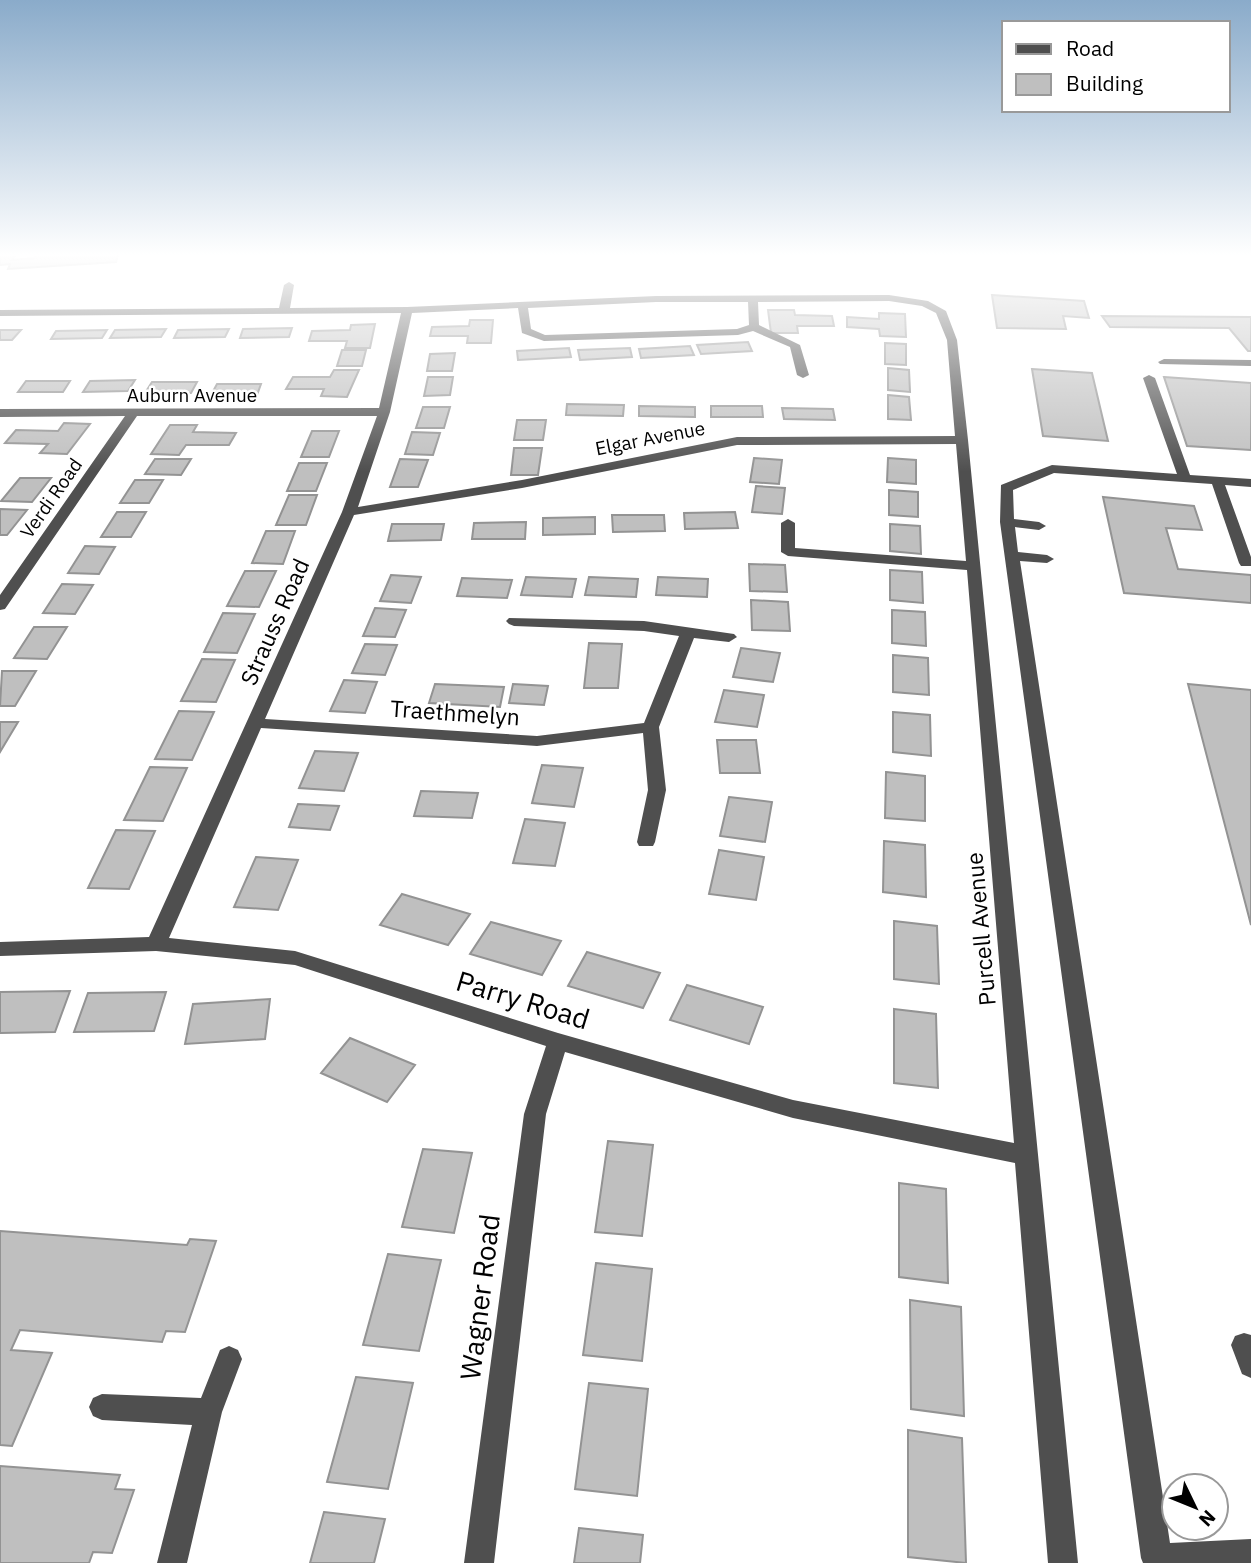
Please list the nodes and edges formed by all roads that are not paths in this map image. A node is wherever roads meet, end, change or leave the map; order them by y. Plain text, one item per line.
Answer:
1 (403, 326) edge
2 (525, 326) edge
3 (947, 326) edge
4 (754, 327) joint
5 (1164, 362) dead end
6 (1251, 363) edge
7 (803, 375) dead end
8 (1149, 378) dead end
9 (0, 412) edge
10 (134, 412) junction
11 (384, 412) junction
12 (962, 440) junction
13 (1185, 478) junction
14 (1217, 481) junction
15 (1251, 483) edge
16 (349, 512) junction
17 (788, 523) dead end
18 (1007, 523) junction
19 (1039, 526) dead end
20 (1012, 556) junction
21 (1047, 559) dead end
22 (1246, 564) dead end
23 (973, 566) junction
24 (0, 606) edge
25 (514, 621) dead end
26 (688, 632) junction
27 (729, 637) dead end
28 (255, 723) junction
29 (651, 727) junction
30 (646, 842) dead end
31 (156, 944) junction
32 (0, 949) edge
33 (558, 1041) junction
34 (1025, 1155) junction
35 (229, 1359) dead end
36 (102, 1407) dead end
37 (209, 1412) junction
38 (1251, 1554) edge
39 (1157, 1561) edge
40 (172, 1563) edge
41 (479, 1563) edge
42 (1063, 1563) edge

1 - 11 street, Strauss Road
2 - 4 street
3 - 12 street, Purcell Avenue
4 - 7 street
5 - 6 street
8 - 13 street
9 - 10 street, Auburn Avenue
10 - 11 street, Auburn Avenue
10 - 24 street, Verdi Road
11 - 16 street, Strauss Road
12 - 16 street, Elgar Avenue
12 - 23 street, Purcell Avenue
13 - 14 street
13 - 18 street
14 - 15 street
14 - 22 street
16 - 28 street, Strauss Road
17 - 23 street
18 - 19 street
18 - 20 street
20 - 21 street
20 - 39 street
23 - 34 street, Purcell Avenue
25 - 26 street
26 - 27 street
26 - 29 street
28 - 29 street, Traethmelyn
28 - 31 street, Strauss Road
29 - 30 street
31 - 32 street, Parry Road
31 - 33 street, Parry Road
33 - 34 street, Parry Road
33 - 41 street, Wagner Road
34 - 42 street, Purcell Avenue
35 - 37 street
36 - 37 street
37 - 40 street
38 - 39 street

